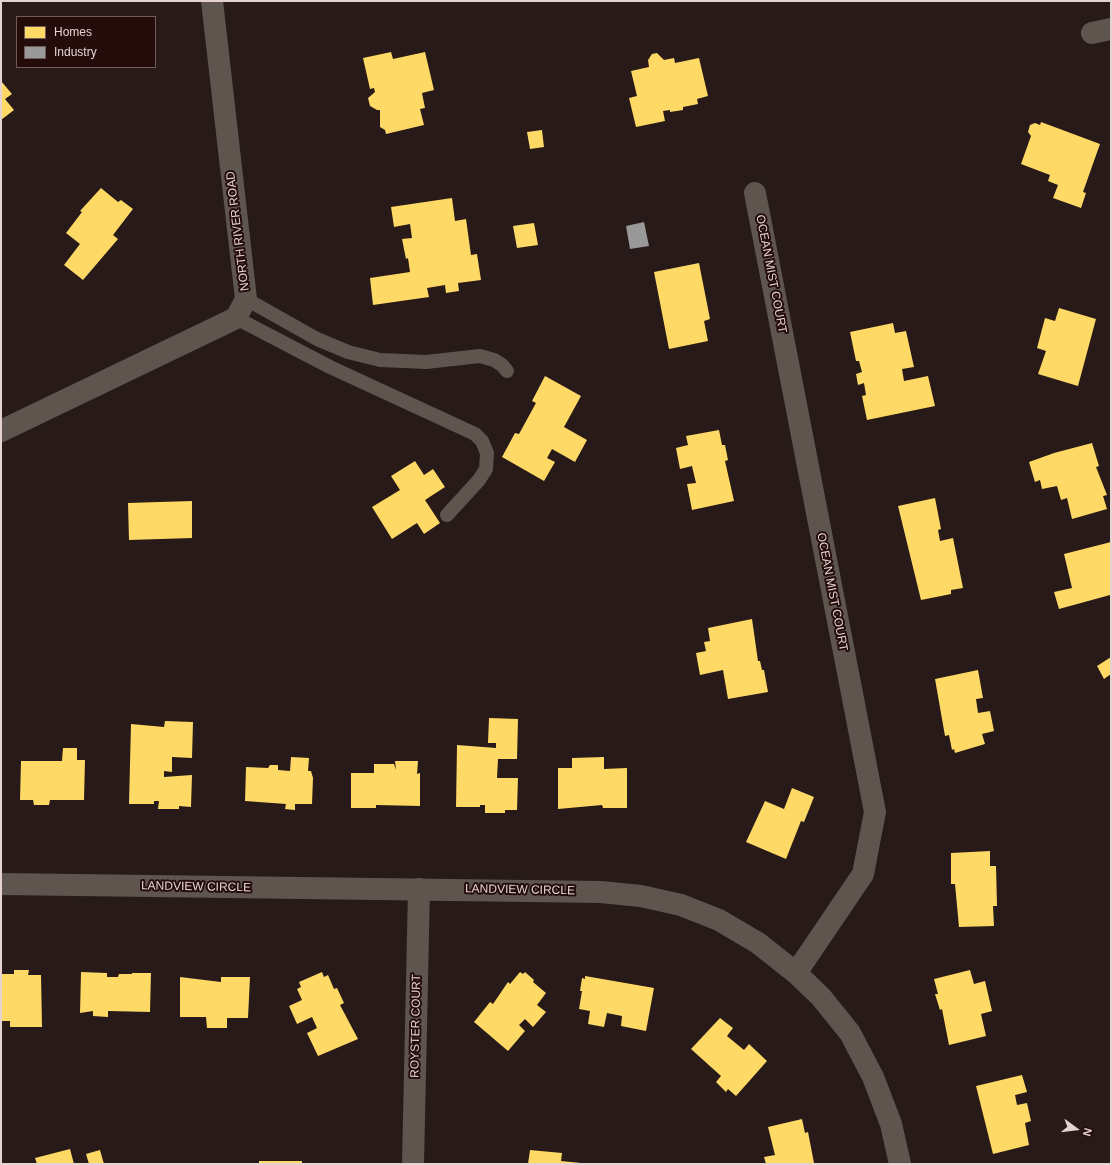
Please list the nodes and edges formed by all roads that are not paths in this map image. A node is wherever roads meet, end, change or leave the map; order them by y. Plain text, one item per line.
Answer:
1 (212, 1) edge
2 (755, 192) dead end
3 (246, 299) junction
4 (236, 318) junction
5 (507, 371) dead end
6 (1, 431) edge
7 (447, 515) dead end
8 (1, 884) edge
9 (419, 889) junction
10 (796, 973) junction
11 (413, 1164) edge
12 (900, 1164) edge

1 - 3 street, NORTH RIVER ROAD
2 - 10 street, OCEAN MIST COURT
3 - 4 street, NORTH RIVER ROAD
3 - 5 lane
4 - 6 street
4 - 7 lane
8 - 9 street, LANDVIEW CIRCLE
9 - 10 street, LANDVIEW CIRCLE
9 - 11 street, ROYSTER COURT
10 - 12 street, LANDVIEW CIRCLE

